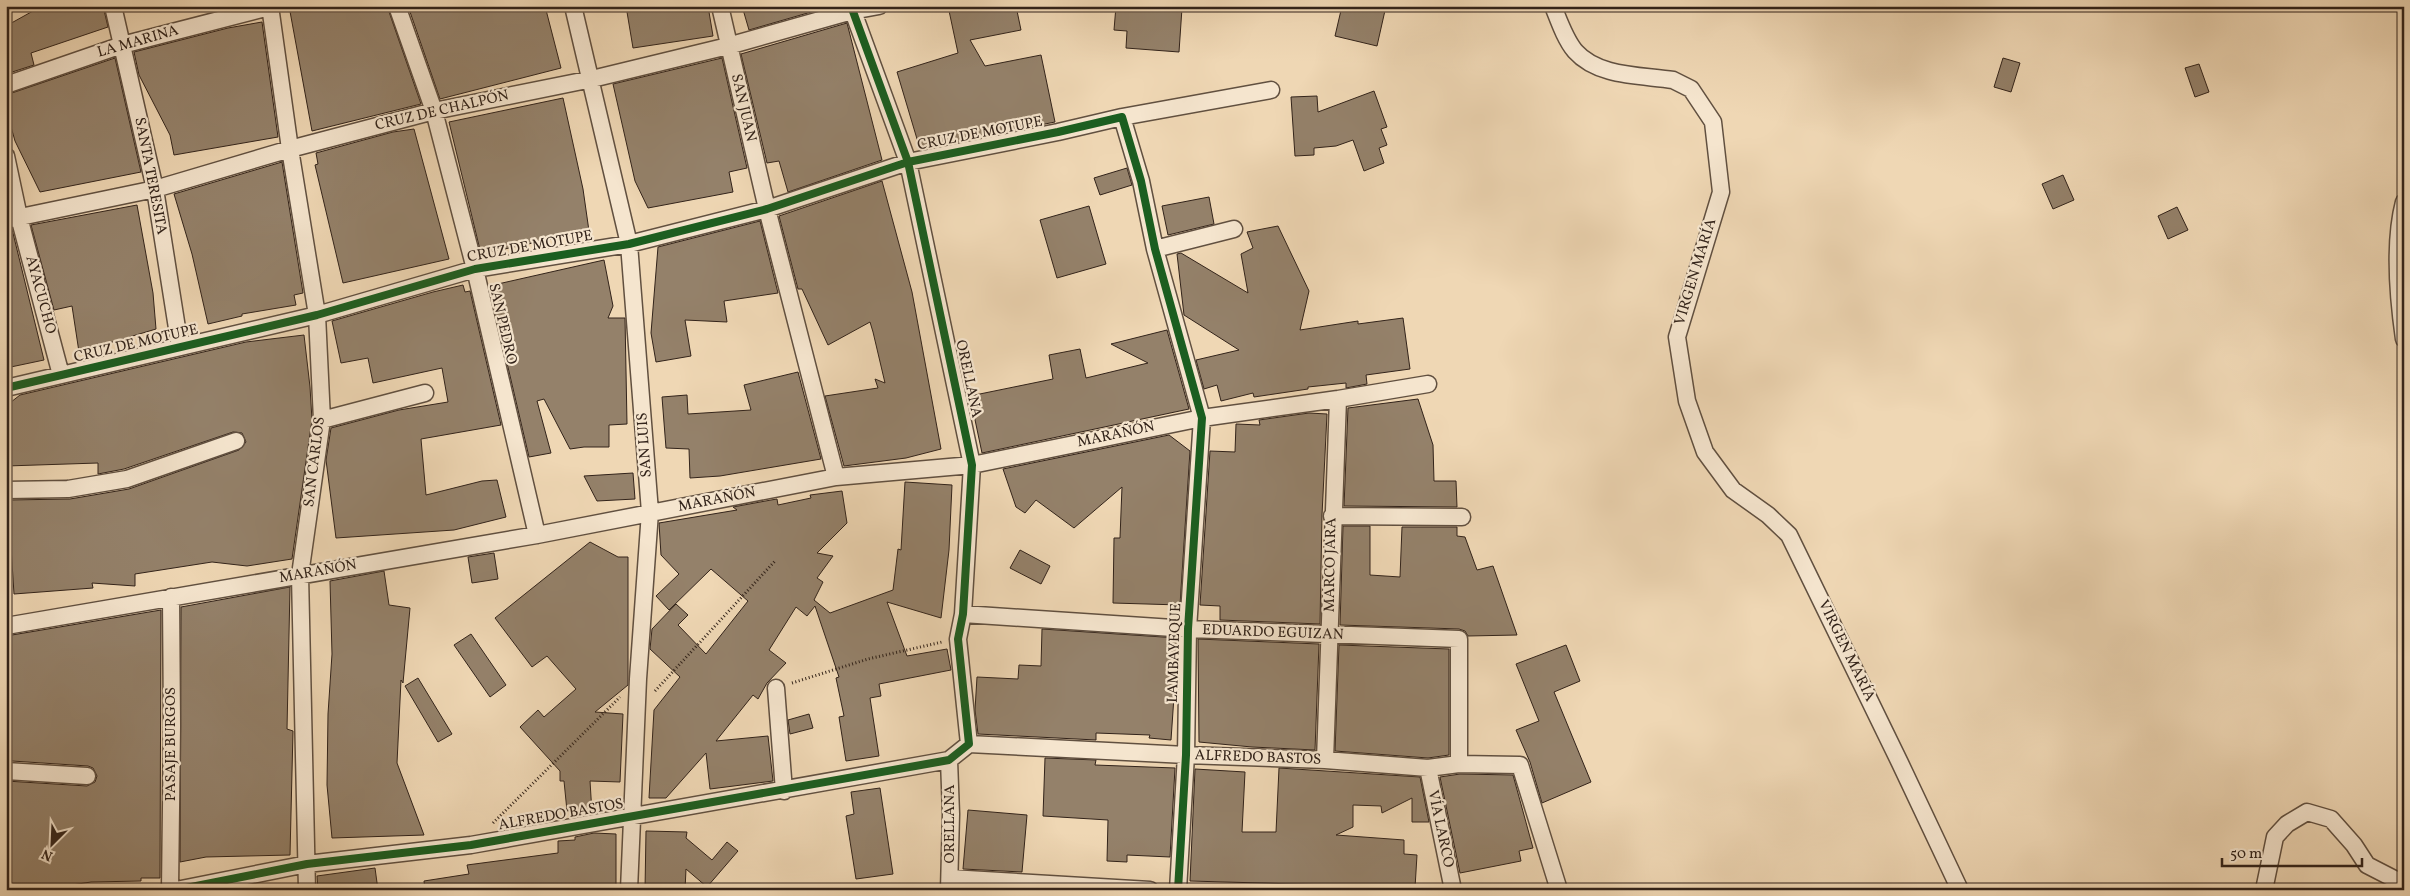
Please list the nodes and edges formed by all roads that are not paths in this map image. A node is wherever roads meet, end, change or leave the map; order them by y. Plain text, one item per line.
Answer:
1 (112, 6) edge
2 (271, 6) edge
3 (397, 6) edge
4 (574, 6) edge
5 (720, 6) edge
6 (879, 6) edge
7 (1553, 6) edge
8 (852, 8) edge
9 (122, 45) junction
10 (728, 46) junction
11 (592, 79) junction
12 (6, 85) edge
13 (1271, 90) dead end
14 (434, 110) junction
15 (1122, 117) junction
16 (290, 149) junction
17 (6, 156) edge
18 (908, 162) junction
19 (155, 188) junction
20 (2404, 202) edge
21 (766, 209) junction
22 (13, 218) edge
23 (1234, 230) dead end
24 (629, 244) junction
25 (1155, 249) junction
26 (475, 269) junction
27 (317, 315) junction
28 (2404, 339) edge
29 (180, 347) junction
30 (61, 375) junction
31 (1428, 384) dead end
32 (6, 388) edge
33 (425, 393) dead end
34 (1338, 400) junction
35 (1202, 418) junction
36 (322, 420) junction
37 (236, 441) dead end
38 (972, 465) junction
39 (836, 477) junction
40 (6, 490) edge
41 (650, 512) junction
42 (1332, 516) junction
43 (1462, 517) dead end
44 (537, 535) junction
45 (300, 575) junction
46 (171, 597) junction
47 (963, 614) junction
48 (6, 626) edge
49 (1188, 629) junction
50 (1330, 636) junction
51 (776, 688) road end
52 (968, 744) junction
53 (1186, 755) junction
54 (949, 760) junction
55 (1325, 760) junction
56 (1459, 764) junction
57 (1428, 768) junction
58 (6, 771) edge
59 (87, 776) dead end
60 (784, 791) junction
61 (633, 816) junction
62 (307, 864) junction
63 (949, 884) edge
64 (2404, 884) edge
65 (170, 890) edge
66 (176, 890) edge
67 (306, 890) edge
68 (629, 890) edge
69 (1150, 890) edge
70 (1178, 890) edge
71 (1453, 890) edge
72 (1559, 890) edge
73 (1960, 890) edge
74 (2264, 890) edge

1 - 9 street, SANTA TERESITA
2 - 9 street, LA MARINA
2 - 16 street, SAN CARLOS
3 - 14 street, SAN PEDRO
4 - 11 street, SAN LUIS
5 - 10 street, SAN JUAN
6 - 8 street, CRUZ DE CHALPÓN
7 - 73 street, VIRGEN MARÍA
8 - 10 street, CRUZ DE CHALPÓN
8 - 18 street, ORELLANA
9 - 12 street, LA MARINA
9 - 19 street, SANTA TERESITA
10 - 11 street, CRUZ DE CHALPÓN
10 - 21 street, SAN JUAN
11 - 14 street, CRUZ DE CHALPÓN
11 - 24 street, SAN LUIS
13 - 15 street, CRUZ DE MOTUPE
14 - 16 street, CRUZ DE CHALPÓN
14 - 26 street, SAN PEDRO
15 - 18 street, CRUZ DE MOTUPE
15 - 25 street, LAMBAYEQUE
16 - 19 street, CRUZ DE CHALPÓN
16 - 27 street, SAN CARLOS
17 - 22 street, AYACUCHO
18 - 21 street, CRUZ DE MOTUPE
18 - 38 street, ORELLANA
19 - 22 street, CRUZ DE CHALPÓN
19 - 29 street, SANTA TERESITA
20 - 28 street
21 - 24 street, CRUZ DE MOTUPE
21 - 39 street, SAN JUAN
22 - 30 street, AYACUCHO
23 - 25 street
24 - 26 street, CRUZ DE MOTUPE
24 - 41 street, SAN LUIS
25 - 35 street, LAMBAYEQUE
26 - 27 street, CRUZ DE MOTUPE
26 - 44 street, SAN PEDRO
27 - 29 street, CRUZ DE MOTUPE
27 - 36 street, SAN CARLOS
29 - 30 street, CRUZ DE MOTUPE
30 - 32 street, CRUZ DE MOTUPE
31 - 34 street, MARAÑÓN
33 - 36 street
34 - 35 street, MARAÑÓN
34 - 42 street, MARCO JARA
35 - 38 street, MARAÑÓN
35 - 49 street, LAMBAYEQUE
36 - 45 street, SAN CARLOS
37 - 40 street
38 - 39 street, MARAÑÓN
38 - 47 street, ORELLANA
39 - 41 street, MARAÑÓN
41 - 44 street, MARAÑÓN
41 - 61 street, SAN LUIS
42 - 43 street
42 - 50 street, MARCO JARA
44 - 45 street, MARAÑÓN
45 - 46 street, MARAÑÓN
45 - 62 street, SAN CARLOS
46 - 48 street, MARAÑÓN
46 - 65 street, PASAJE BURGOS
47 - 49 street, EDUARDO EGUIZAN
47 - 52 street, ORELLANA
49 - 50 street, EDUARDO EGUIZAN
49 - 53 street, LAMBAYEQUE
50 - 55 street, MARCO JARA
50 - 56 street, EDUARDO EGUIZAN
51 - 60 street
52 - 53 street, ALFREDO BASTOS
52 - 54 street
53 - 55 street, ALFREDO BASTOS
53 - 70 street, LAMBAYEQUE
54 - 60 street, ALFREDO BASTOS
54 - 63 street, ORELLANA
55 - 57 street, ALFREDO BASTOS
56 - 57 street, ALFREDO BASTOS
56 - 72 street, ALFREDO BASTOS
57 - 71 street, VÍA LARCO
58 - 59 street
60 - 61 street, ALFREDO BASTOS
61 - 62 street, ALFREDO BASTOS
61 - 68 street, SAN LUIS
62 - 66 street, ALFREDO BASTOS
62 - 67 street, SAN CARLOS
63 - 69 street
64 - 74 street

